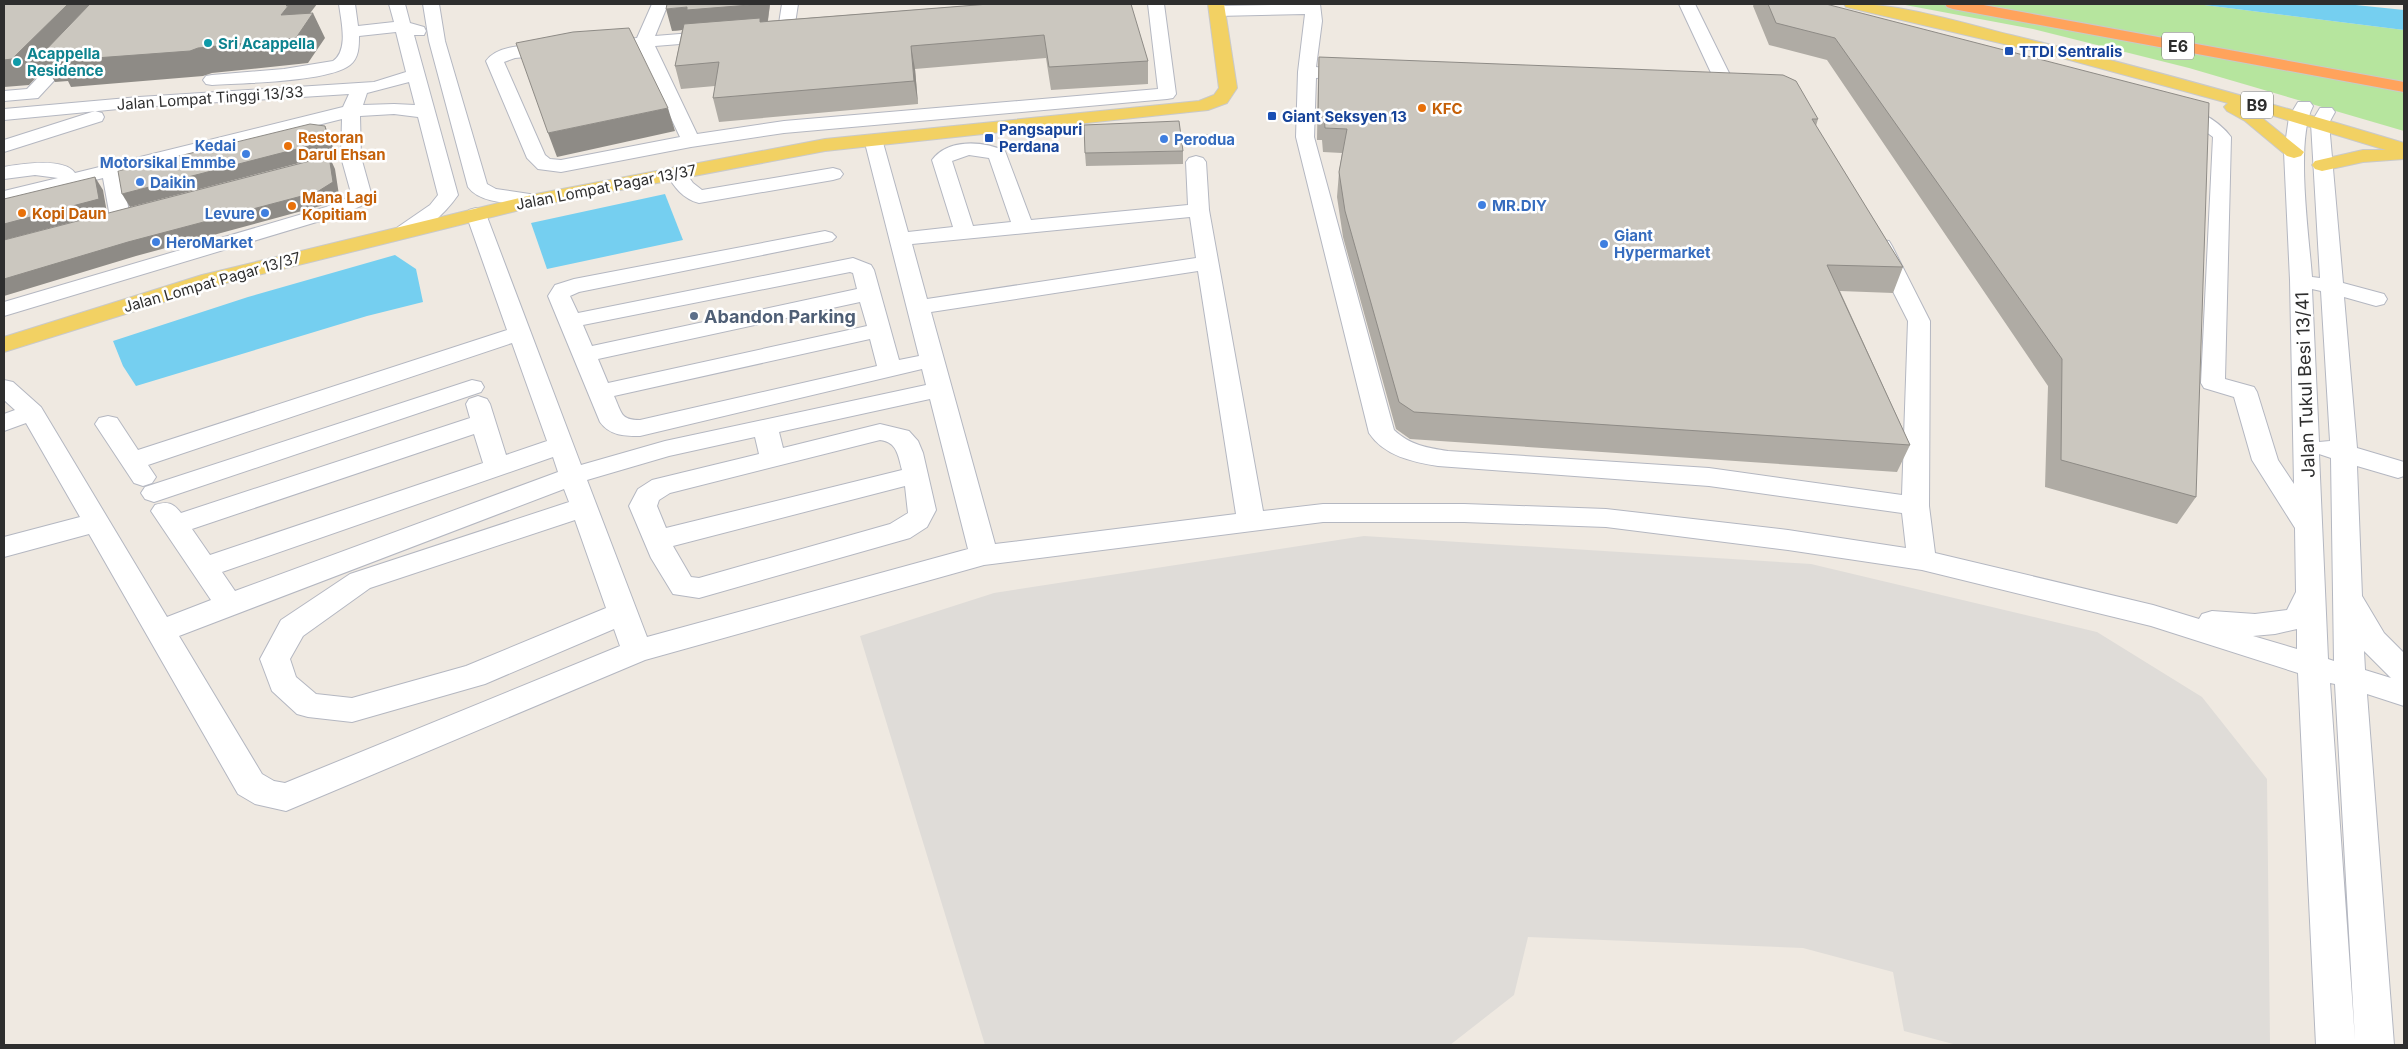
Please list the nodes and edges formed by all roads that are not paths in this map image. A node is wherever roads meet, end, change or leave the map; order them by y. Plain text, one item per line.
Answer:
1 (117, 4) edge
2 (347, 4) edge
3 (397, 4) edge
4 (430, 4) edge
5 (660, 4) edge
6 (790, 4) edge
7 (1156, 4) edge
8 (1687, 4) edge
9 (1852, 4) edge
10 (1900, 4) edge
11 (1953, 4) edge
12 (2052, 6) dead end
13 (1268, 7) edge
14 (1313, 11) edge
15 (1218, 13) edge
16 (402, 26) junction
17 (806, 29) edge
18 (786, 30) junction
19 (351, 32) junction
20 (767, 32) edge
21 (729, 35) edge
22 (437, 41) junction
23 (644, 42) junction
24 (2386, 67) dead end
25 (1307, 72) junction
26 (1336, 73) edge
27 (414, 75) junction
28 (226, 78) junction
29 (194, 81) dead end
30 (175, 83) dead end
31 (1679, 87) edge
32 (2194, 87) junction
33 (2404, 87) edge
34 (360, 89) junction
35 (68, 92) dead end
36 (4, 96) edge
37 (210, 98) junction
38 (139, 102) junction
39 (2152, 105) edge
40 (351, 111) junction
41 (426, 112) junction
42 (4, 114) edge
43 (2312, 115) junction
44 (819, 123) junction
45 (784, 128) junction
46 (2404, 136) edge
47 (872, 139) junction
48 (691, 142) junction
49 (825, 145) junction
50 (4, 146) edge
51 (2404, 149) edge
52 (788, 152) junction
53 (2294, 152) junction
54 (2404, 154) edge
55 (1196, 162) dead end
56 (2322, 165) junction
57 (111, 170) junction
58 (676, 173) junction
59 (4, 174) edge
60 (833, 174) dead end
61 (70, 180) junction
62 (4, 197) edge
63 (536, 200) junction
64 (1199, 210) junction
65 (476, 214) junction
66 (120, 217) edge
67 (1023, 227) junction
68 (1871, 229) edge
69 (405, 230) junction
70 (965, 232) junction
71 (825, 236) dead end
72 (899, 238) junction
73 (1208, 263) junction
74 (2301, 280) junction
75 (2331, 288) junction
76 (870, 294) junction
77 (2376, 299) dead end
78 (918, 307) junction
79 (4, 309) edge
80 (571, 320) junction
81 (879, 330) junction
82 (520, 332) junction
83 (4, 345) edge
84 (462, 352) junction
85 (586, 354) junction
86 (932, 360) junction
87 (890, 370) junction
88 (4, 387) edge
89 (472, 387) junction
90 (940, 389) junction
91 (601, 392) junction
92 (32, 412) junction
93 (484, 422) junction
94 (4, 424) edge
95 (108, 424) dead end
96 (765, 426) junction
97 (2307, 442) junction
98 (561, 445) junction
99 (2344, 454) junction
100 (773, 459) junction
101 (133, 461) junction
102 (497, 467) junction
103 (2398, 469) dead end
104 (916, 474) junction
105 (572, 476) junction
106 (154, 493) junction
107 (1915, 506) junction
108 (584, 507) junction
109 (96, 521) junction
110 (1252, 522) junction
111 (175, 525) junction
112 (2309, 528) junction
113 (657, 540) junction
114 (4, 547) edge
115 (984, 554) junction
116 (1922, 560) junction
117 (204, 568) junction
118 (2311, 592) junction
119 (2348, 596) junction
120 (229, 605) junction
121 (622, 613) junction
122 (2153, 616) junction
123 (160, 631) junction
124 (637, 651) junction
125 (2313, 665) junction
126 (2404, 672) edge
127 (2350, 676) junction
128 (2404, 694) edge
129 (2336, 1045) edge
130 (2376, 1045) edge

1 - 36 street
2 - 19 street
3 - 16 street
4 - 22 street
5 - 23 street
6 - 18 street
7 - 44 street
8 - 31 street
9 - 32 main road, B9
10 - 43 main road, B9
11 - 33 highway, E6
12 - 24 highway, E6
13 - 14 street
13 - 15 street
14 - 15 street
14 - 25 street
15 - 47 main road, Jalan Lompat Pagar 13/37
16 - 19 street
16 - 22 street
16 - 27 street
17 - 18 street
18 - 20 street
19 - 28 street
21 - 23 street
22 - 63 street
23 - 48 street
23 - 48 street
25 - 26 street
25 - 107 street
27 - 34 street, Jalan Lompat Tinggi 13/33
27 - 41 street
28 - 29 street
28 - 37 street
30 - 35 street
32 - 43 main road, B9
32 - 53 main road
34 - 37 street, Jalan Lompat Tinggi 13/33
34 - 40 street
37 - 38 street, Jalan Lompat Tinggi 13/33
38 - 42 street, Jalan Lompat Tinggi 13/33
38 - 50 street
39 - 112 street
40 - 41 street
40 - 57 street
40 - 79 street
41 - 69 street
43 - 46 main road, B9
43 - 51 main road, B9
43 - 53 street, Jalan Tukul Besi 13/41
43 - 56 street, Jalan Tukul Besi 13/41
44 - 45 street
44 - 49 street
45 - 48 street
45 - 52 street
47 - 49 main road, Jalan Lompat Pagar 13/37
47 - 72 street
49 - 52 main road, Jalan Lompat Pagar 13/37
52 - 58 main road, Jalan Lompat Pagar 13/37
53 - 74 street, Jalan Tukul Besi 13/41
54 - 56 main road
55 - 64 street
56 - 75 street, Jalan Tukul Besi 13/41
57 - 61 street
57 - 66 street
58 - 60 street
58 - 63 main road, Jalan Lompat Pagar 13/37
59 - 61 street
61 - 62 street
63 - 65 main road, Jalan Lompat Pagar 13/37
64 - 67 street
64 - 73 street
65 - 69 main road, Jalan Lompat Pagar 13/37
65 - 82 street
67 - 70 street
67 - 70 street
68 - 107 street
69 - 83 main road, Jalan Lompat Pagar 13/37
70 - 72 street
71 - 80 street
72 - 78 street
73 - 78 street
73 - 110 street
74 - 75 street
74 - 97 street, Jalan Tukul Besi 13/41
75 - 77 street
75 - 99 street, Jalan Tukul Besi 13/41
76 - 80 street
76 - 81 street
76 - 85 street
78 - 86 street
80 - 85 street
81 - 87 street
81 - 91 street
82 - 84 street
82 - 98 street
84 - 89 street
84 - 101 street
85 - 91 street
86 - 87 street
86 - 90 street
87 - 91 street
88 - 92 street
89 - 93 street
89 - 106 street
90 - 96 street
90 - 115 street
92 - 94 street
92 - 109 street
93 - 102 street
93 - 111 street
95 - 101 street
96 - 100 street
96 - 105 street
97 - 99 street
97 - 112 street, Jalan Tukul Besi 13/41
98 - 102 street
98 - 105 street
99 - 103 street
99 - 119 street, Jalan Tukul Besi 13/41
100 - 104 street
100 - 113 street
101 - 106 street
102 - 117 street
104 - 113 street
104 - 113 street
105 - 108 street
105 - 120 street
106 - 111 street
107 - 116 street
108 - 121 street
108 - 121 street
109 - 114 street
109 - 123 street
110 - 115 street
110 - 116 street
111 - 117 street
112 - 118 street, Jalan Tukul Besi 13/41
115 - 124 street
116 - 122 street
117 - 120 street
118 - 122 street
118 - 125 street, Jalan Tukul Besi 13/41
119 - 126 street
119 - 127 street, Jalan Tukul Besi 13/41
120 - 123 street
121 - 124 street
122 - 125 street
123 - 124 street
125 - 127 street
125 - 129 street, Jalan Tukul Besi 13/41
127 - 128 street
127 - 130 street, Jalan Tukul Besi 13/41

